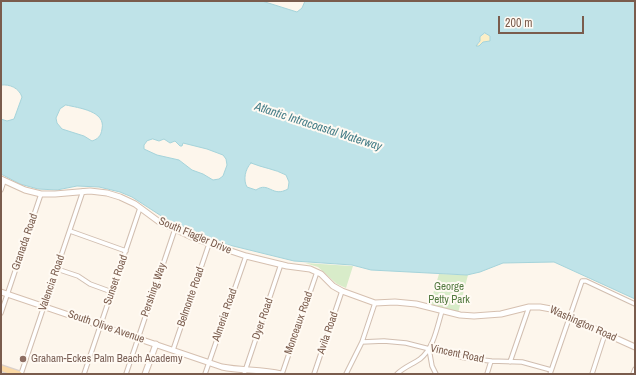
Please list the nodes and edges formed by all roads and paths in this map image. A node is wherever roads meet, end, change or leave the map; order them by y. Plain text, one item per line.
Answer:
1 (3, 180) edge
2 (1, 190) edge
3 (83, 191) junction
4 (41, 194) junction
5 (140, 208) junction
6 (175, 229) junction
7 (70, 231) junction
8 (209, 244) junction
9 (126, 251) junction
10 (246, 256) junction
11 (281, 264) junction
12 (57, 269) junction
13 (317, 272) junction
14 (342, 291) junction
15 (1, 292) edge
16 (112, 292) junction
17 (7, 294) junction
18 (375, 302) junction
19 (635, 304) edge
20 (44, 306) junction
21 (529, 307) junction
22 (442, 311) junction
23 (1, 313) edge
24 (569, 317) junction
25 (100, 325) junction
26 (605, 334) junction
27 (138, 338) junction
28 (362, 342) junction
29 (156, 344) junction
30 (635, 347) edge
31 (429, 349) junction
32 (173, 350) junction
33 (491, 361) junction
34 (209, 362) junction
35 (510, 362) junction
36 (1, 368) edge
37 (635, 369) edge
38 (8, 372) edge
39 (245, 372) edge
40 (550, 372) edge
41 (20, 374) edge
42 (84, 374) edge
43 (126, 374) edge
44 (145, 374) edge
45 (205, 374) edge
46 (282, 374) edge
47 (314, 374) edge
48 (346, 374) edge
49 (397, 374) edge
50 (436, 374) edge
51 (487, 374) edge
52 (592, 374) edge
53 (633, 374) edge

1 - 2 street
1 - 4 street, South Flagler Drive
3 - 4 street, South Flagler Drive
3 - 5 street, South Flagler Drive
3 - 7 street, Valencia Road
4 - 17 street, Granada Road
5 - 6 street, South Flagler Drive
5 - 9 street, Sunset Road
6 - 8 street, South Flagler Drive
6 - 27 street, Pershing Way
7 - 9 street
7 - 12 street, Valencia Road
8 - 10 street, South Flagler Drive
8 - 32 street, Belmonte Road
9 - 16 street, Sunset Road
10 - 11 street, South Flagler Drive
10 - 34 street, Almeria Road
11 - 13 street, South Flagler Drive
11 - 39 street, Dyer Road
12 - 16 street
12 - 20 street, Valencia Road
13 - 14 street, South Flagler Drive
13 - 46 street, Monceaux Road
14 - 18 street, Washington Road
14 - 47 street, Avila Road
15 - 17 street, South Olive Avenue
16 - 25 street, Sunset Road
17 - 20 street, South Olive Avenue
17 - 23 street, Granada Road
18 - 22 street, Washington Road
18 - 28 street
19 - 24 street
20 - 25 street, South Olive Avenue
20 - 41 street, Valencia Road
21 - 22 street, Washington Road
21 - 24 street, Washington Road
21 - 35 street
22 - 31 street
24 - 26 street, Washington Road
24 - 40 street
25 - 27 street, South Olive Avenue
25 - 42 street, Sunset Road
26 - 30 street, Washington Road
26 - 52 street
27 - 29 street, South Olive Avenue
27 - 43 street, Pershing Way
28 - 31 street, Vincent Road
28 - 48 street
29 - 32 street, South Olive Avenue
29 - 44 street
31 - 33 street, Vincent Road
31 - 49 street
31 - 50 street
32 - 34 street, South Olive Avenue
33 - 35 street, Vincent Road
33 - 51 street
34 - 39 street, South Olive Avenue
34 - 45 street, Almeria Road
35 - 40 street, Vincent Road
36 - 38 main road
37 - 53 street
38 - 41 main road
39 - 46 street, South Olive Avenue

